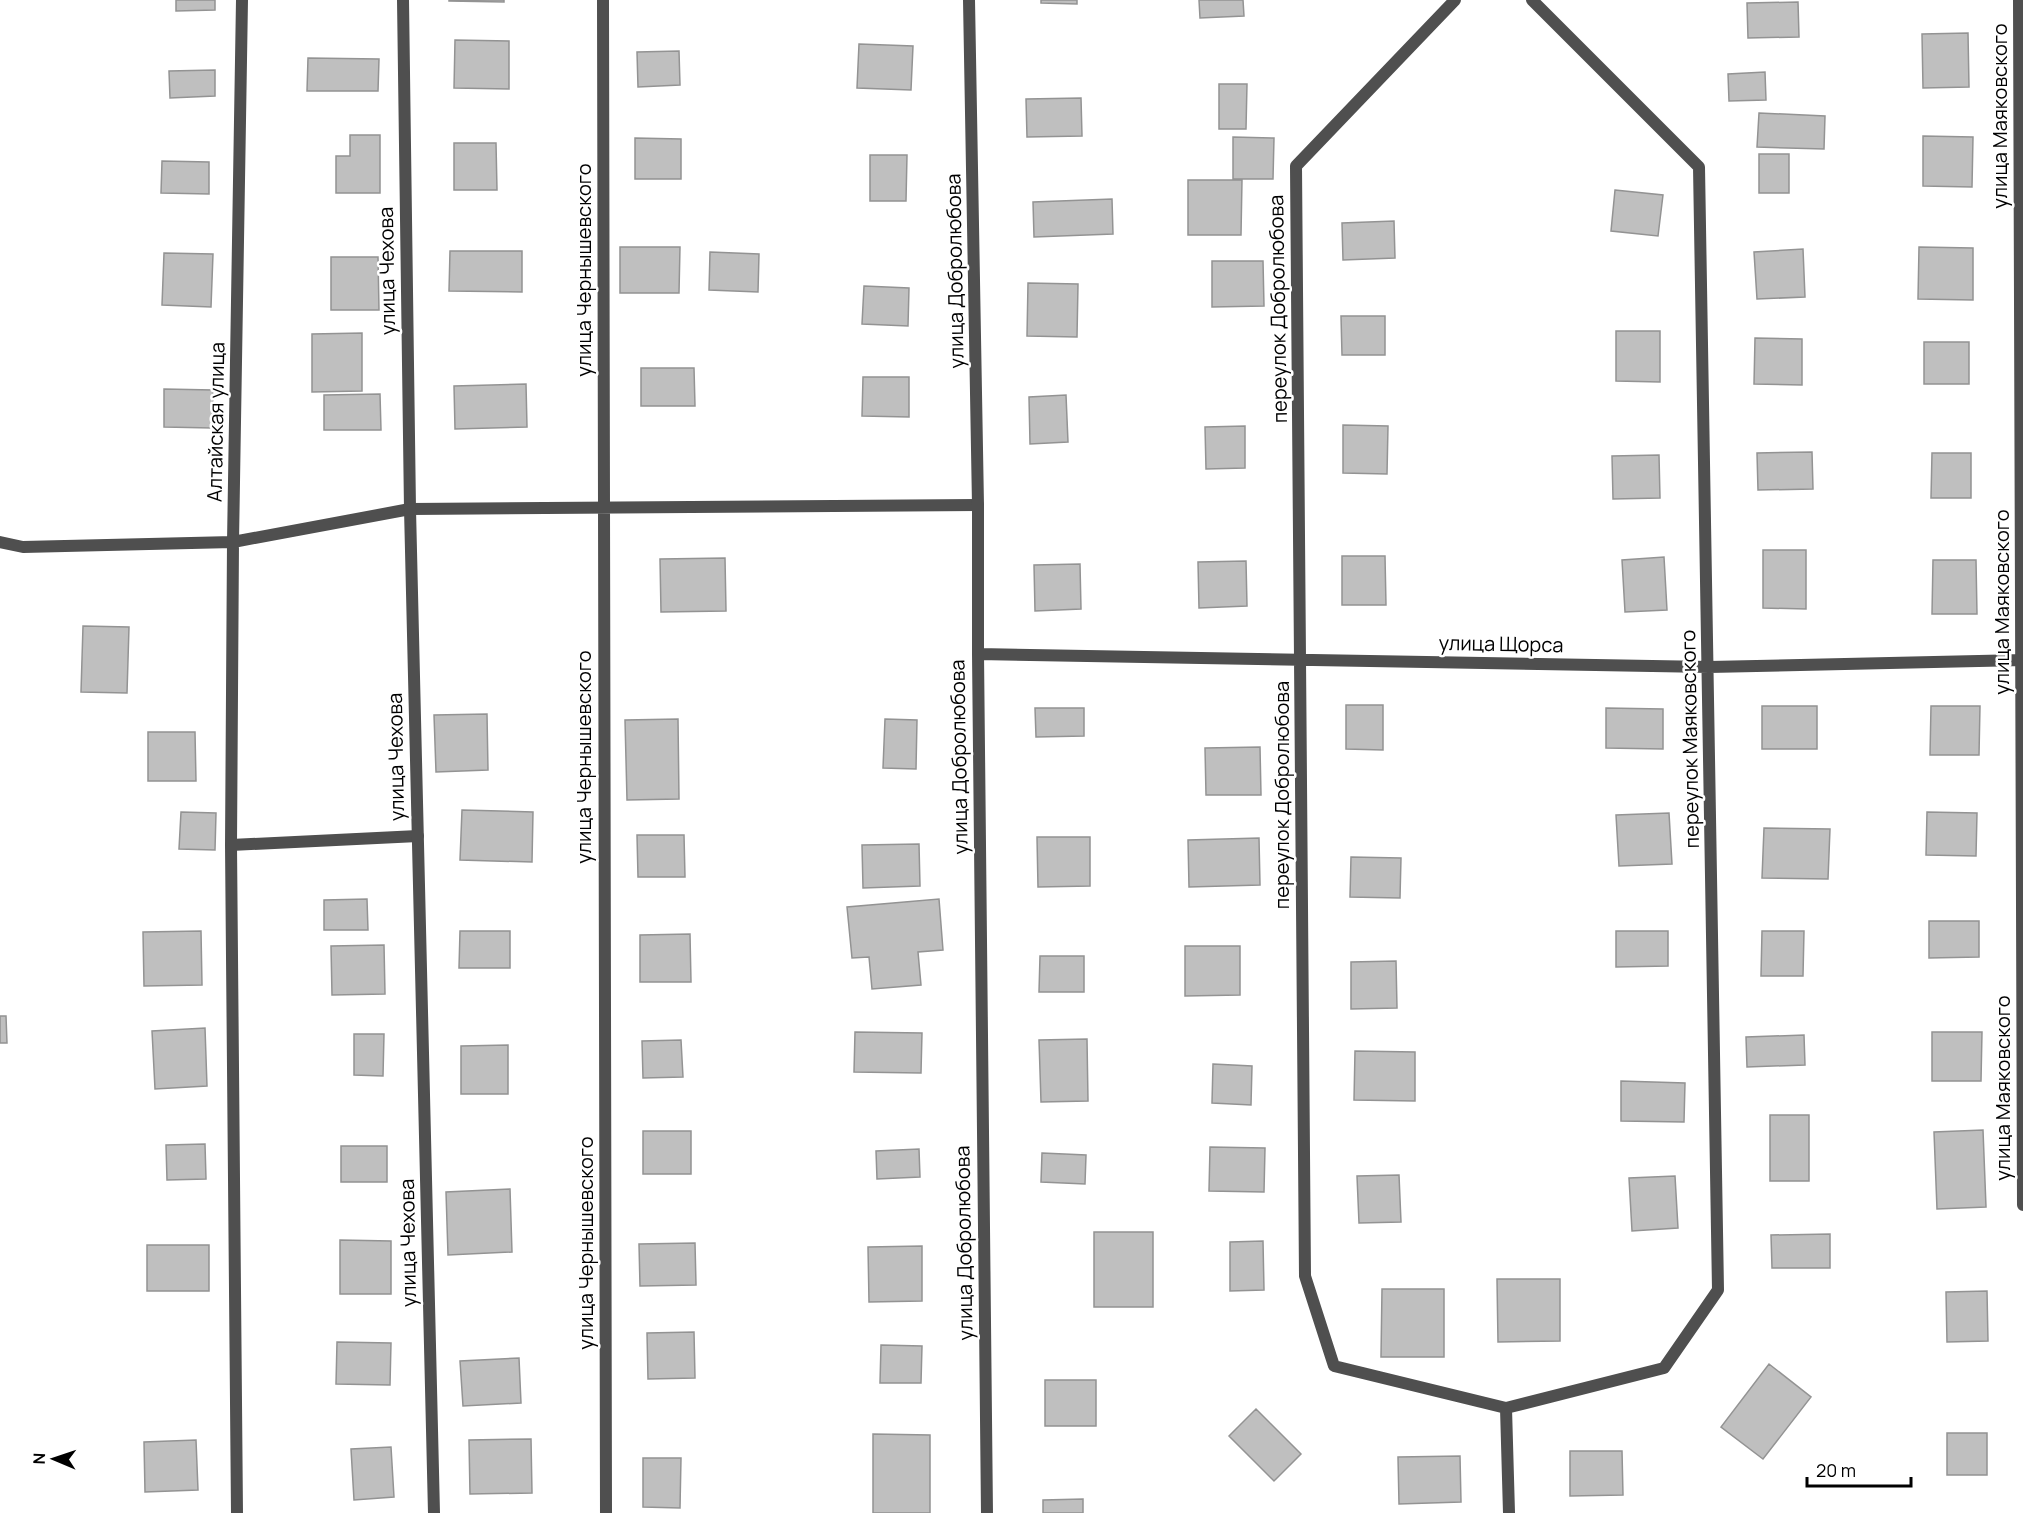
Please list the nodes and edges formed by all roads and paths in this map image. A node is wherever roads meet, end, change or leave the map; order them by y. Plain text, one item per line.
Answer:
1 (242, 0) edge
2 (403, 0) edge
3 (603, 0) edge
4 (969, 0) edge
5 (1455, 0) edge
6 (1532, 0) edge
7 (2019, 0) edge
8 (978, 505) junction
9 (603, 507) junction
10 (410, 509) junction
11 (0, 542) edge
12 (233, 542) junction
13 (978, 654) junction
14 (1301, 660) junction
15 (2023, 660) edge
16 (1709, 667) junction
17 (418, 836) junction
18 (231, 845) junction
19 (2023, 1193) edge
20 (2023, 1205) edge
21 (1506, 1408) junction
22 (237, 1513) edge
23 (434, 1513) edge
24 (606, 1513) edge
25 (987, 1513) edge
26 (1509, 1513) edge

1 - 12 street, Алтайская улица
2 - 10 street, улица Чехова
3 - 9 street, улица Чернышевского
4 - 8 street, улица Добролюбова
5 - 14 street, переулок Добролюбова
6 - 16 street, переулок Маяковского
7 - 15 street, улица Маяковского
8 - 9 street
8 - 13 street, улица Добролюбова
9 - 10 street
9 - 24 street, улица Чернышевского
10 - 12 street
10 - 17 street, улица Чехова
11 - 12 street
12 - 18 street, Алтайская улица
13 - 14 street, улица Щорса
13 - 25 street, улица Добролюбова
14 - 16 street, улица Щорса
14 - 21 street, переулок Добролюбова
15 - 16 street, улица Щорса
15 - 19 street, улица Маяковского
16 - 21 street, переулок Маяковского
17 - 18 street
17 - 23 street, улица Чехова
18 - 22 street, Алтайская улица
19 - 20 street, улица Маяковского
21 - 26 street

